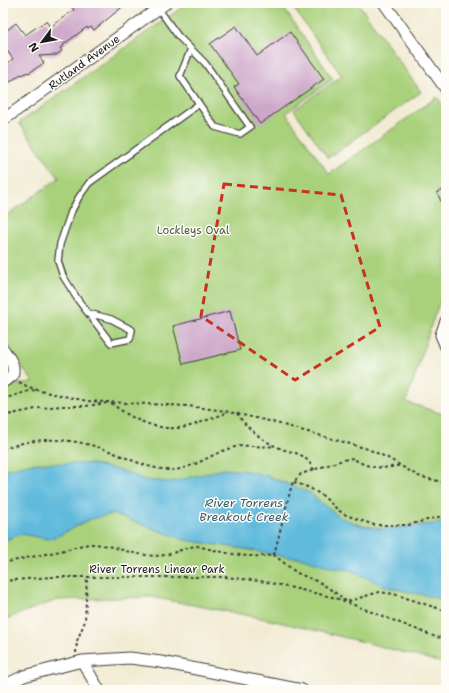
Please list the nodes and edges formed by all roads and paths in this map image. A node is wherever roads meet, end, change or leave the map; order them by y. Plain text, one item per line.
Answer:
1 (384, 3) edge
2 (162, 6) edge
3 (191, 49) junction
4 (446, 89) edge
5 (199, 104) junction
6 (3, 120) edge
7 (88, 313) junction
8 (446, 321) edge
9 (446, 347) edge
10 (3, 349) edge
11 (7, 379) edge
12 (40, 391) junction
13 (3, 399) edge
14 (111, 403) junction
15 (225, 411) junction
16 (237, 413) junction
17 (3, 416) edge
18 (274, 446) junction
19 (3, 449) edge
20 (400, 465) junction
21 (314, 470) junction
22 (294, 482) junction
23 (446, 482) edge
24 (446, 515) edge
25 (274, 555) junction
26 (3, 562) edge
27 (87, 577) junction
28 (3, 581) edge
29 (346, 602) junction
30 (446, 611) edge
31 (446, 638) edge
32 (79, 662) junction
33 (3, 686) edge
34 (99, 690) edge
35 (302, 690) edge

1 - 4 street
2 - 3 lane
2 - 6 street, Rutland Avenue
3 - 5 lane
3 - 5 lane
5 - 7 lane
7 - 7 lane
8 - 9 street
10 - 11 street
11 - 12 path
12 - 13 path
12 - 14 path
14 - 15 path
14 - 15 path
14 - 17 path
15 - 16 path
16 - 18 path
16 - 20 path
18 - 19 path
18 - 21 path
20 - 21 path
20 - 23 path
21 - 22 path
22 - 24 path
22 - 25 path
25 - 26 path
25 - 29 path
27 - 28 path, River Torrens Linear Park
27 - 29 path, River Torrens Linear Park
27 - 32 path
29 - 30 path
29 - 31 path, River Torrens Linear Park
32 - 33 street
32 - 34 street
32 - 35 street

